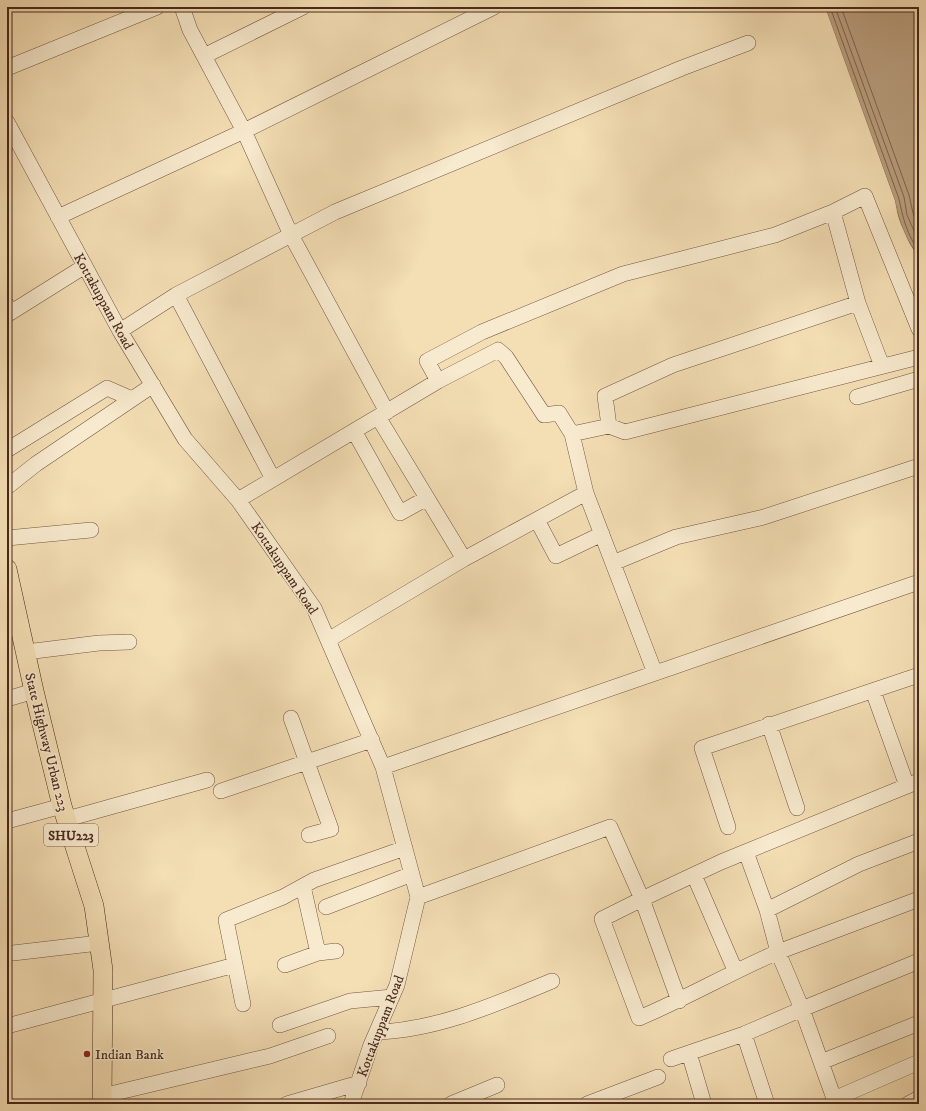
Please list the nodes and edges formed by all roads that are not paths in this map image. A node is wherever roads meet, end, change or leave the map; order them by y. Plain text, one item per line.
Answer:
1 (156, 7) edge
2 (182, 7) edge
3 (303, 7) edge
4 (486, 9) edge
5 (748, 43) dead end
6 (204, 56) junction
7 (7, 68) edge
8 (7, 122) edge
9 (244, 131) junction
10 (834, 212) junction
11 (58, 217) junction
12 (291, 235) junction
13 (85, 266) junction
14 (176, 295) junction
15 (858, 303) junction
16 (7, 305) edge
17 (919, 329) edge
18 (120, 331) junction
19 (919, 357) edge
20 (882, 366) junction
21 (919, 379) edge
22 (438, 381) junction
23 (153, 385) junction
24 (857, 397) dead end
25 (132, 399) junction
26 (382, 414) junction
27 (609, 426) junction
28 (354, 431) junction
29 (572, 434) junction
30 (7, 450) edge
31 (919, 466) edge
32 (273, 479) junction
33 (7, 487) edge
34 (586, 493) junction
35 (427, 498) junction
36 (238, 500) junction
37 (537, 520) junction
38 (90, 530) dead end
39 (602, 534) junction
40 (7, 538) edge
41 (464, 559) junction
42 (613, 563) junction
43 (7, 569) edge
44 (919, 582) edge
45 (328, 640) junction
46 (129, 642) dead end
47 (26, 652) junction
48 (655, 673) junction
49 (919, 675) edge
50 (34, 691) junction
51 (873, 691) junction
52 (7, 699) edge
53 (291, 718) dead end
54 (769, 724) junction
55 (372, 740) junction
56 (306, 762) junction
57 (383, 767) junction
58 (208, 780) dead end
59 (913, 784) edge
60 (221, 791) dead end
61 (797, 808) dead end
62 (65, 813) junction
63 (7, 821) edge
64 (728, 827) dead end
65 (309, 835) dead end
66 (919, 841) edge
67 (405, 848) junction
68 (746, 852) junction
69 (412, 874) junction
70 (694, 875) junction
71 (303, 886) junction
72 (418, 896) junction
73 (642, 898) junction
74 (919, 898) edge
75 (326, 907) dead end
76 (767, 910) junction
77 (99, 943) junction
78 (336, 952) dead end
79 (778, 952) junction
80 (12, 953) dead end
81 (318, 953) junction
82 (919, 961) edge
83 (285, 965) dead end
84 (235, 966) junction
85 (735, 970) junction
86 (552, 981) dead end
87 (392, 997) junction
88 (102, 1001) junction
89 (679, 1001) junction
90 (243, 1004) dead end
91 (802, 1009) junction
92 (919, 1023) edge
93 (280, 1025) dead end
94 (7, 1026) edge
95 (377, 1032) junction
96 (744, 1034) junction
97 (328, 1036) dead end
98 (689, 1053) junction
99 (671, 1058) dead end
100 (820, 1062) junction
101 (919, 1062) edge
102 (658, 1077) dead end
103 (359, 1083) junction
104 (497, 1085) dead end
105 (919, 1098) edge
106 (102, 1100) edge
107 (835, 1102) edge
108 (288, 1104) edge
109 (351, 1104) edge
110 (451, 1104) edge
111 (587, 1104) edge
112 (704, 1104) edge
113 (767, 1104) edge
114 (908, 1104) edge

1 - 7 street
2 - 6 street
3 - 6 street
4 - 9 street
5 - 12 street
6 - 9 street
8 - 11 street, Kottakuppam Road
9 - 11 street
9 - 12 street
10 - 15 street
10 - 17 street
10 - 22 street
11 - 13 street, Kottakuppam Road
12 - 14 street
12 - 26 street
13 - 16 street
13 - 18 street, Kottakuppam Road
14 - 18 street
14 - 32 street
15 - 20 street
15 - 27 street
18 - 23 street, Kottakuppam Road
19 - 20 street
20 - 27 street
21 - 24 street
22 - 26 street
22 - 29 street
23 - 25 street
23 - 36 street, Kottakuppam Road
25 - 30 street
25 - 33 street
26 - 28 street
26 - 35 street
27 - 29 street
28 - 32 street
28 - 35 street
29 - 34 street
31 - 42 street
32 - 36 street
34 - 37 street
34 - 39 street
35 - 41 street
36 - 45 street, Kottakuppam Road
37 - 39 street
37 - 41 street
38 - 40 street
39 - 42 street
41 - 45 street
42 - 48 street
43 - 47 main road, State Highway Urban 223 / SHU223
44 - 48 street
45 - 55 street, Kottakuppam Road
46 - 47 street
47 - 50 main road, State Highway Urban 223 / SHU223
48 - 57 street
49 - 51 street
50 - 52 street
50 - 62 main road, State Highway Urban 223 / SHU223
51 - 54 street
51 - 59 street
53 - 56 street
54 - 61 street
54 - 64 street
55 - 56 street
55 - 57 street, Kottakuppam Road
56 - 60 street
56 - 65 street
57 - 67 street, Kottakuppam Road
58 - 62 street
59 - 68 street
62 - 63 street
62 - 77 main road, State Highway Urban 223 / SHU223
66 - 76 street
67 - 69 street, Kottakuppam Road
67 - 71 street
68 - 70 street
68 - 76 street
69 - 72 street, Kottakuppam Road
69 - 75 street
70 - 73 street
70 - 85 street
71 - 81 street
71 - 84 street
72 - 73 street
72 - 87 street, Kottakuppam Road
73 - 89 street
73 - 89 street
74 - 79 street
76 - 79 street
77 - 80 street
77 - 88 main road, State Highway Urban 223 / SHU223
78 - 81 street
79 - 85 street
79 - 91 street
81 - 83 street
82 - 91 street
84 - 88 street
84 - 90 street
85 - 89 street
86 - 95 street
87 - 93 street
87 - 95 street, Kottakuppam Road
88 - 94 street
88 - 106 main road, State Highway Urban 223 / SHU223
91 - 96 street
91 - 100 street
92 - 100 street
95 - 103 street, Kottakuppam Road
96 - 98 street
96 - 113 street
97 - 106 street
98 - 99 street
98 - 112 street
100 - 107 street
101 - 107 street
102 - 111 street
103 - 108 street
103 - 109 street, Kottakuppam Road
104 - 110 street
105 - 114 street

